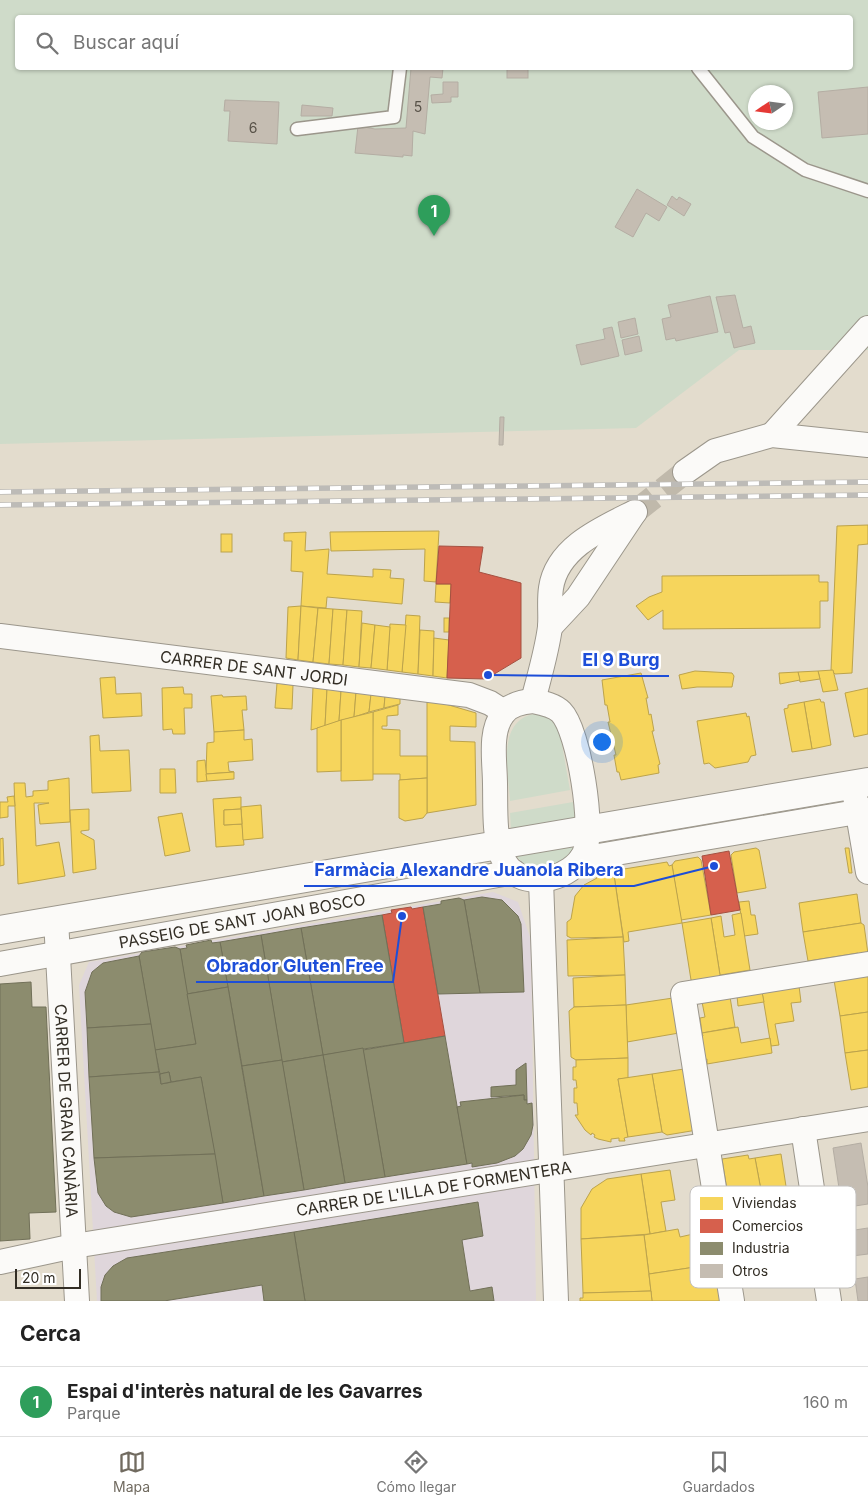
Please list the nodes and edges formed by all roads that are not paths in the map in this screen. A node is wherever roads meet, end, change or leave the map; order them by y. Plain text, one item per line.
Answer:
1 (400, 70) edge
2 (700, 70) edge
3 (297, 129) dead end
4 (868, 192) edge
5 (868, 328) edge
6 (772, 435) junction
7 (868, 445) edge
8 (685, 472) tunnel mouth
9 (550, 627) junction
10 (0, 636) edge
11 (533, 701) junction
12 (504, 712) junction
13 (860, 783) edge
14 (863, 811) edge
15 (589, 830) junction
16 (498, 846) junction
17 (581, 859) junction
18 (514, 872) junction
19 (868, 872) edge
20 (541, 880) junction
21 (56, 920) junction
22 (0, 930) edge
23 (58, 954) junction
24 (0, 964) edge
25 (868, 964) edge
26 (868, 1119) edge
27 (803, 1129) junction
28 (708, 1145) junction
29 (551, 1170) junction
30 (714, 1186) edge
31 (811, 1186) edge
32 (74, 1246) junction
33 (0, 1262) edge
34 (730, 1288) edge
35 (826, 1288) edge
36 (77, 1301) edge
37 (556, 1301) edge
38 (732, 1301) edge
39 (828, 1301) edge

1 - 3 lane
2 - 4 lane
5 - 6 street
6 - 7 street
6 - 8 street
9 - 9 street
9 - 11 street
10 - 12 street, CARRER DE SANT JORDI
11 - 12 street
11 - 15 street
12 - 16 street
13 - 14 street
13 - 15 street
14 - 17 street
14 - 19 street
15 - 16 street
15 - 17 street
16 - 18 street
16 - 21 street
17 - 20 street
18 - 20 street
18 - 23 street, PASSEIG DE SANT JOAN BOSCO
20 - 29 street
21 - 22 street
21 - 23 street, CARRER DE GRAN CANÀRIA
23 - 24 street, PASSEIG DE SANT JOAN BOSCO
23 - 32 street, CARRER DE GRAN CANÀRIA
25 - 28 street
26 - 27 street, CARRER DE L'ILLA DE FORMENTERA
27 - 28 street, CARRER DE L'ILLA DE FORMENTERA
27 - 31 street
28 - 29 street, CARRER DE L'ILLA DE FORMENTERA
28 - 30 street
29 - 32 street, CARRER DE L'ILLA DE FORMENTERA
29 - 37 street
32 - 33 street, CARRER DE L'ILLA DE FORMENTERA
32 - 36 street, CARRER DE GRAN CANÀRIA
34 - 38 street
35 - 39 street

